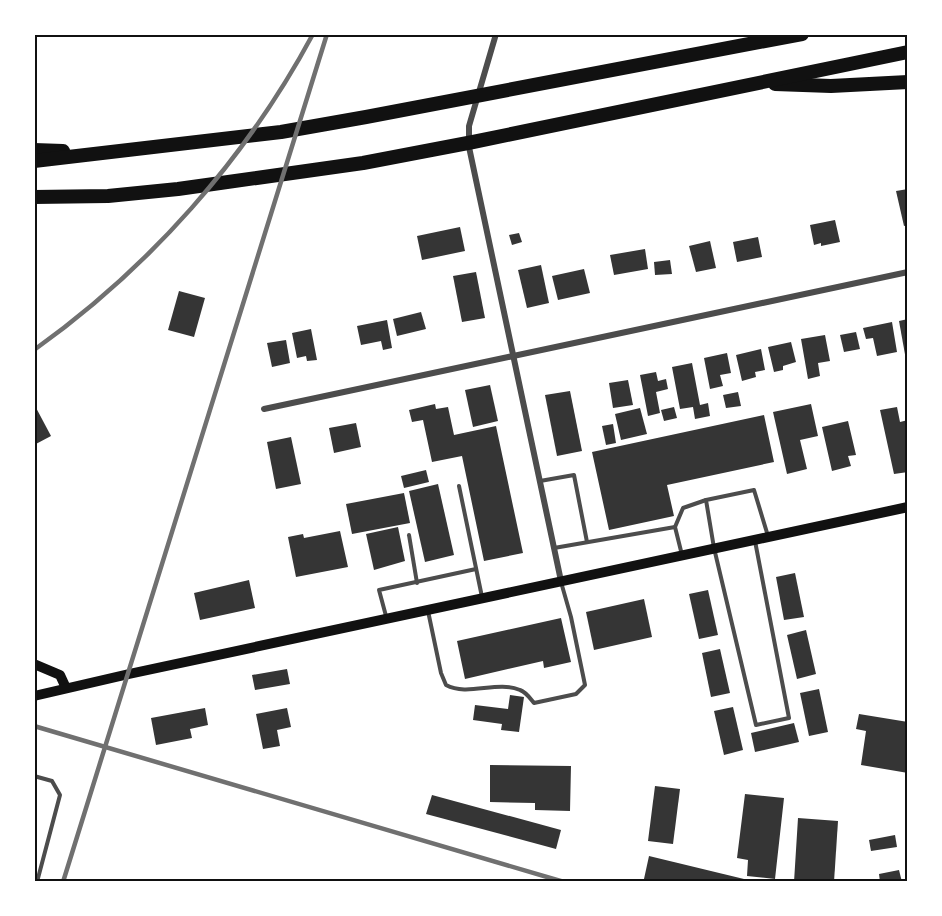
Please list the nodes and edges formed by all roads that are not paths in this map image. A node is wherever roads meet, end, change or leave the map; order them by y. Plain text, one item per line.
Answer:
1 (496, 34) edge
2 (751, 34) edge
3 (802, 34) edge
4 (908, 52) edge
5 (675, 57) junction
6 (908, 82) edge
7 (752, 83) junction
8 (34, 150) edge
9 (107, 152) junction
10 (34, 161) edge
11 (108, 196) junction
12 (34, 197) edge
13 (34, 207) edge
14 (908, 272) edge
15 (513, 356) junction
16 (264, 409) dead end
17 (540, 481) junction
18 (459, 486) dead end
19 (706, 500) junction
20 (908, 507) edge
21 (675, 527) junction
22 (409, 535) dead end
23 (769, 537) junction
24 (754, 540) junction
25 (587, 542) junction
26 (554, 548) junction
27 (714, 548) junction
28 (682, 555) junction
29 (476, 570) junction
30 (561, 581) junction
31 (417, 583) junction
32 (482, 598) junction
33 (428, 610) junction
34 (386, 618) junction
35 (34, 664) edge
36 (66, 688) junction
37 (34, 696) edge
38 (34, 776) edge
39 (37, 882) edge

1 - 15 street
2 - 5 highway
3 - 5 highway
4 - 7 highway
5 - 9 highway
6 - 7 highway
7 - 11 highway
8 - 9 highway
9 - 10 highway
11 - 12 highway
11 - 13 highway
14 - 15 street
15 - 16 street
15 - 17 street
17 - 25 lane
17 - 26 street
18 - 29 lane
19 - 21 lane
19 - 23 lane
19 - 27 lane
20 - 23 main road
21 - 25 lane
21 - 28 lane
22 - 31 lane
23 - 24 main road
24 - 27 main road
24 - 27 lane
25 - 26 lane
26 - 30 street
27 - 28 main road
28 - 30 main road
29 - 31 lane
29 - 32 lane
30 - 32 main road
30 - 33 lane
31 - 34 lane
32 - 33 main road
33 - 34 main road
34 - 36 main road
35 - 36 main road
36 - 37 main road
38 - 39 lane

